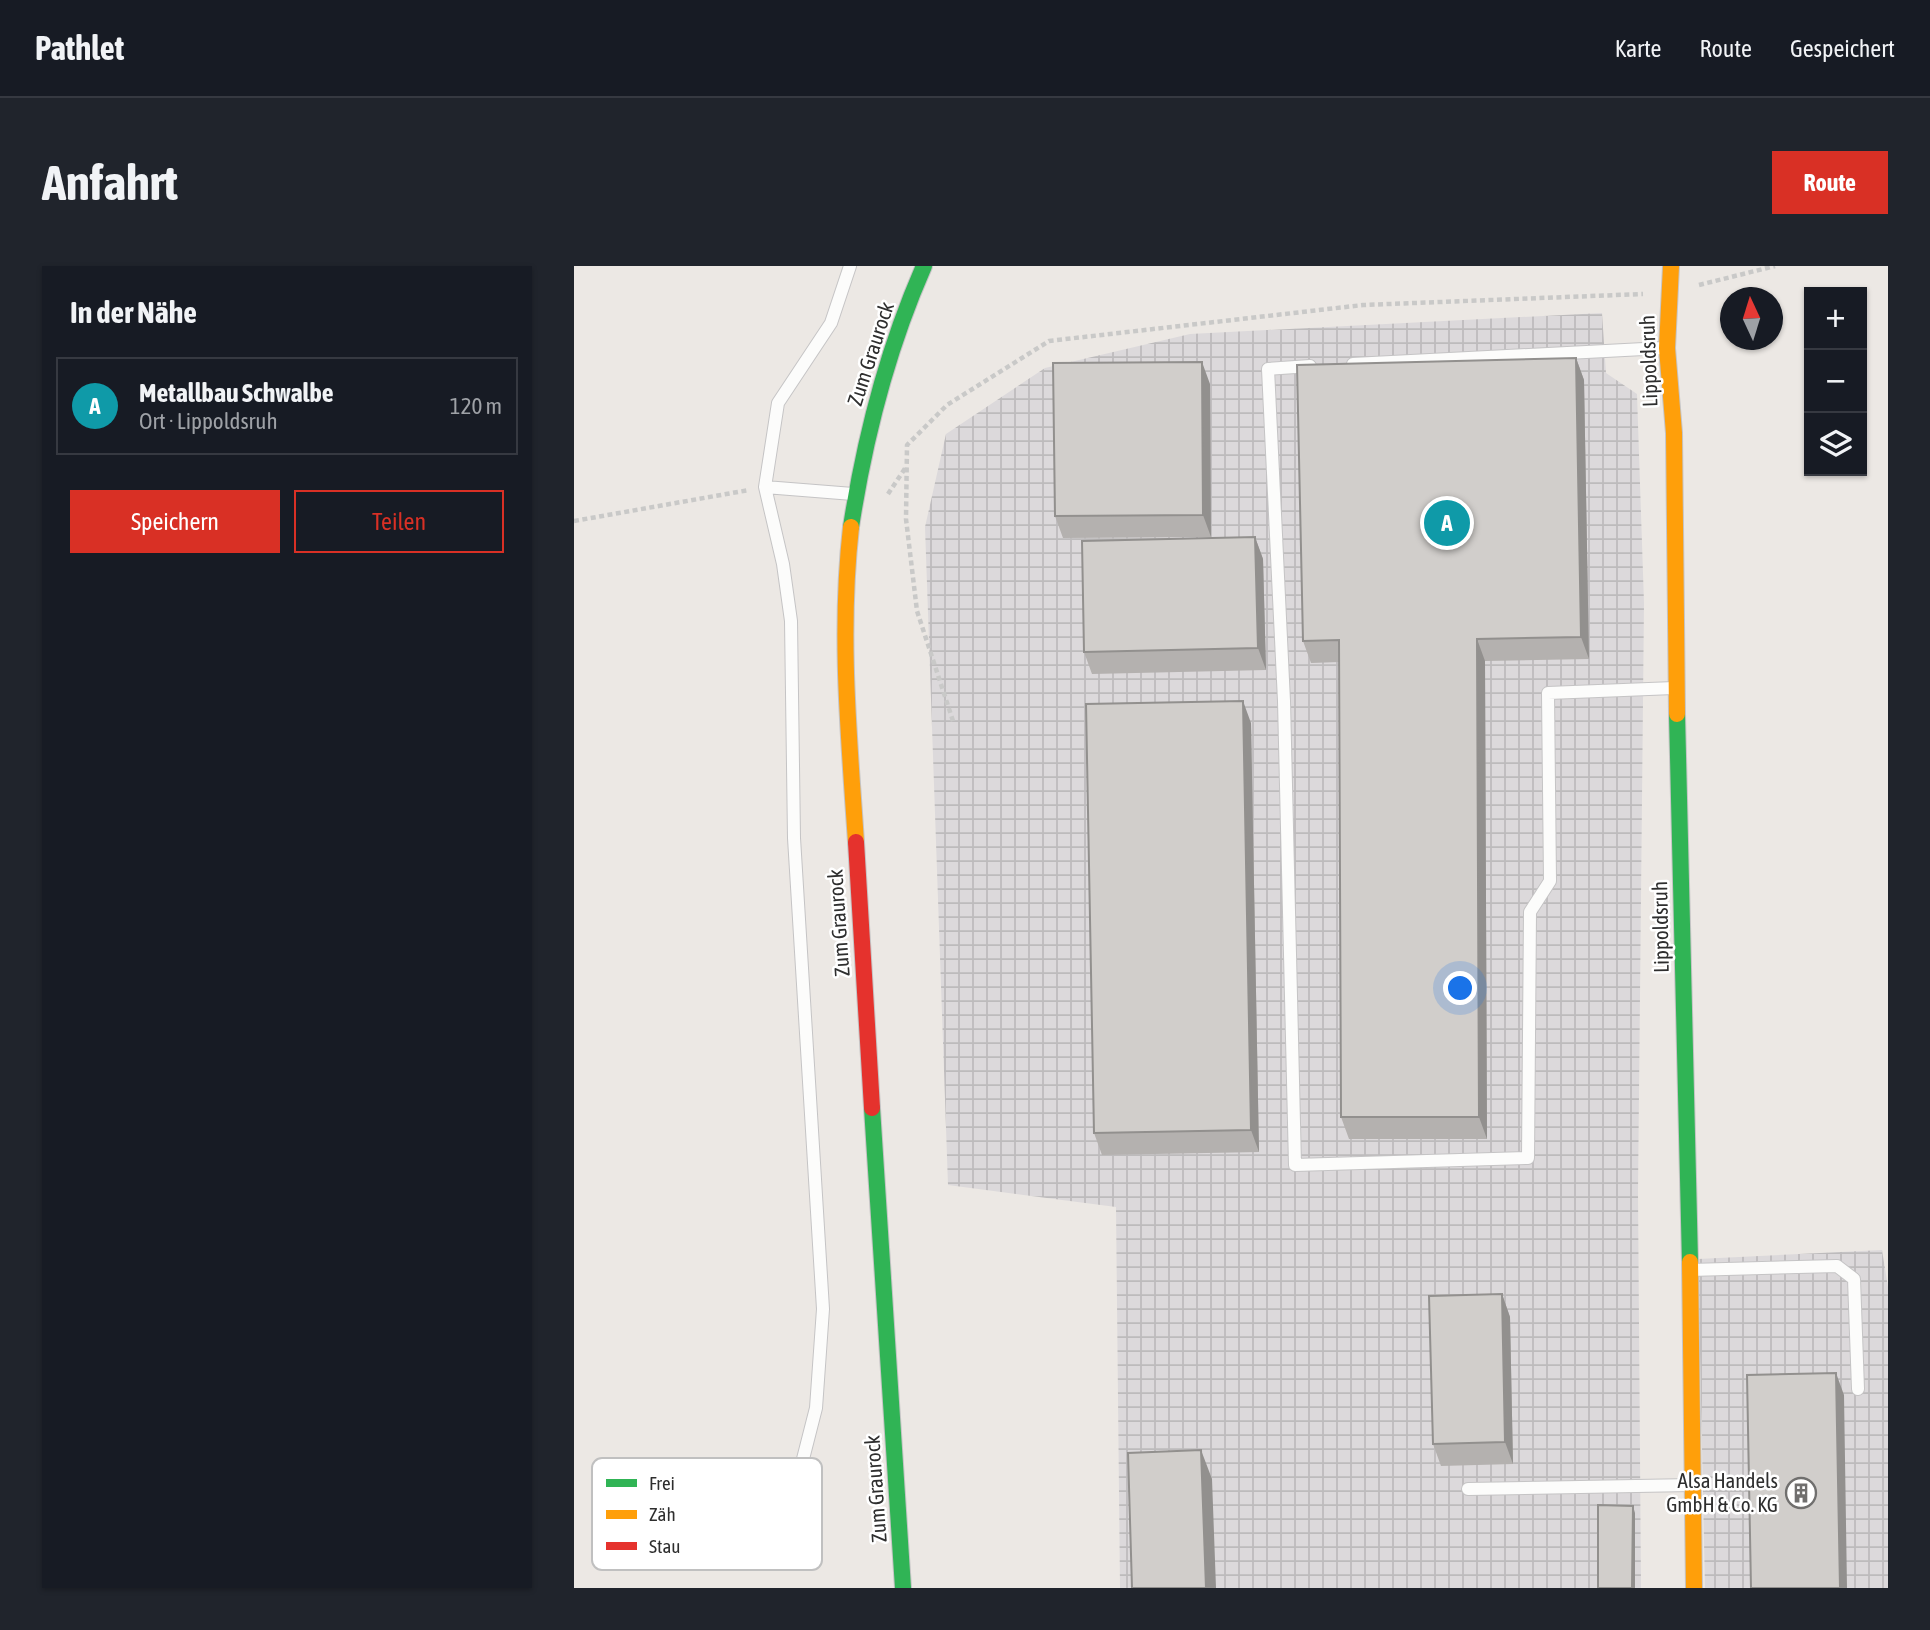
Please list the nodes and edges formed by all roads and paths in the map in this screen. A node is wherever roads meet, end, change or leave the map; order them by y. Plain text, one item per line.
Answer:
1 (850, 266) edge
2 (924, 266) edge
3 (1671, 266) edge
4 (1775, 266) edge
5 (1669, 293) junction
6 (1667, 348) junction
7 (765, 487) junction
8 (857, 494) junction
9 (574, 521) edge
10 (1676, 688) junction
11 (953, 721) dead end
12 (1690, 1270) junction
13 (1858, 1388) dead end
14 (803, 1458) edge
15 (1693, 1485) junction
16 (1468, 1489) dead end
17 (903, 1588) edge
18 (1694, 1588) edge

1 - 7 lane
2 - 8 main road, Zum Graurock
3 - 5 main road, Lippoldsruh
4 - 5 path
5 - 6 main road, Lippoldsruh
5 - 11 path
6 - 10 main road, Lippoldsruh
6 - 10 lane
7 - 8 lane
7 - 9 path
7 - 14 lane
8 - 17 main road, Zum Graurock
10 - 12 main road, Lippoldsruh
12 - 13 lane
12 - 15 main road, Lippoldsruh
15 - 16 lane
15 - 18 main road, Lippoldsruh

